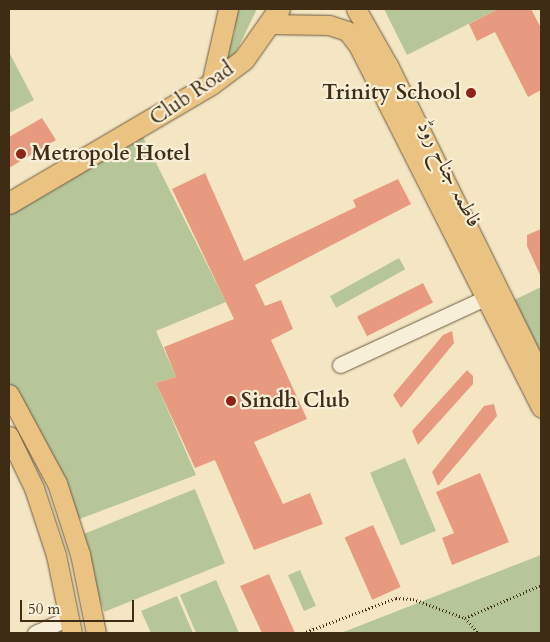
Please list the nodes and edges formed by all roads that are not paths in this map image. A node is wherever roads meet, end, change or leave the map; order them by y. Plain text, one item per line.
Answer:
1 (228, 9) edge
2 (356, 9) edge
3 (275, 16) edge
4 (211, 84) junction
5 (9, 203) edge
6 (493, 294) junction
7 (340, 365) dead end
8 (541, 376) edge
9 (9, 395) edge
10 (541, 408) edge
11 (9, 436) edge
12 (71, 626) edge
13 (35, 633) edge
14 (96, 633) edge

1 - 4 main road
2 - 6 main road, فاطمہ جناح روڈ
3 - 4 highway, Club Road
3 - 6 main road, فاطمہ جناح روڈ
4 - 5 highway, Club Road
6 - 7 street
6 - 8 main road, فاطمہ جناح روڈ
6 - 10 main road, فاطمہ جناح روڈ
9 - 14 main road
11 - 12 main road
12 - 13 street

